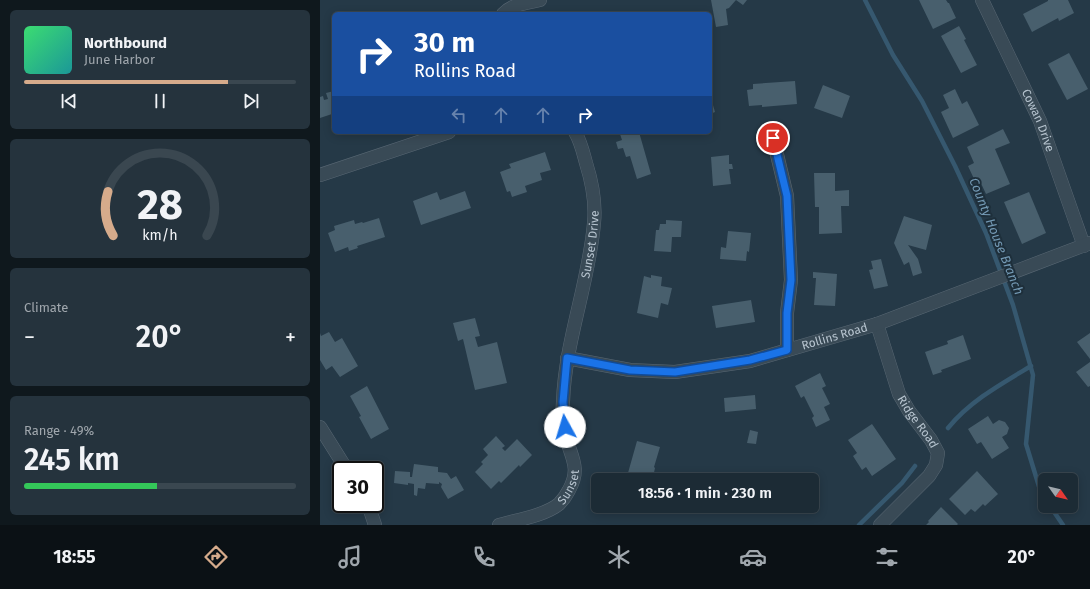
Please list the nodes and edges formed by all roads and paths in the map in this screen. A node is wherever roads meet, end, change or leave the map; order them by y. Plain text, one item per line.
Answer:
1 (540, 0) edge
2 (982, 0) edge
3 (506, 12) edge
4 (444, 134) edge
5 (576, 134) edge
6 (773, 138) dead end
7 (320, 175) edge
8 (1087, 245) edge
9 (877, 324) junction
10 (787, 350) junction
11 (567, 358) junction
12 (320, 427) edge
13 (341, 461) edge
14 (371, 513) edge
15 (375, 525) edge
16 (499, 525) edge
17 (880, 525) edge

1 - 3 street
2 - 8 street, Cowan Drive
4 - 7 street
5 - 11 street, Sunset Drive
6 - 10 street
8 - 9 street, Rollins Road
9 - 10 street, Rollins Road
9 - 17 street, Ridge Road
10 - 11 street, Rollins Road
11 - 16 street, Sunset
12 - 13 street
14 - 15 street

